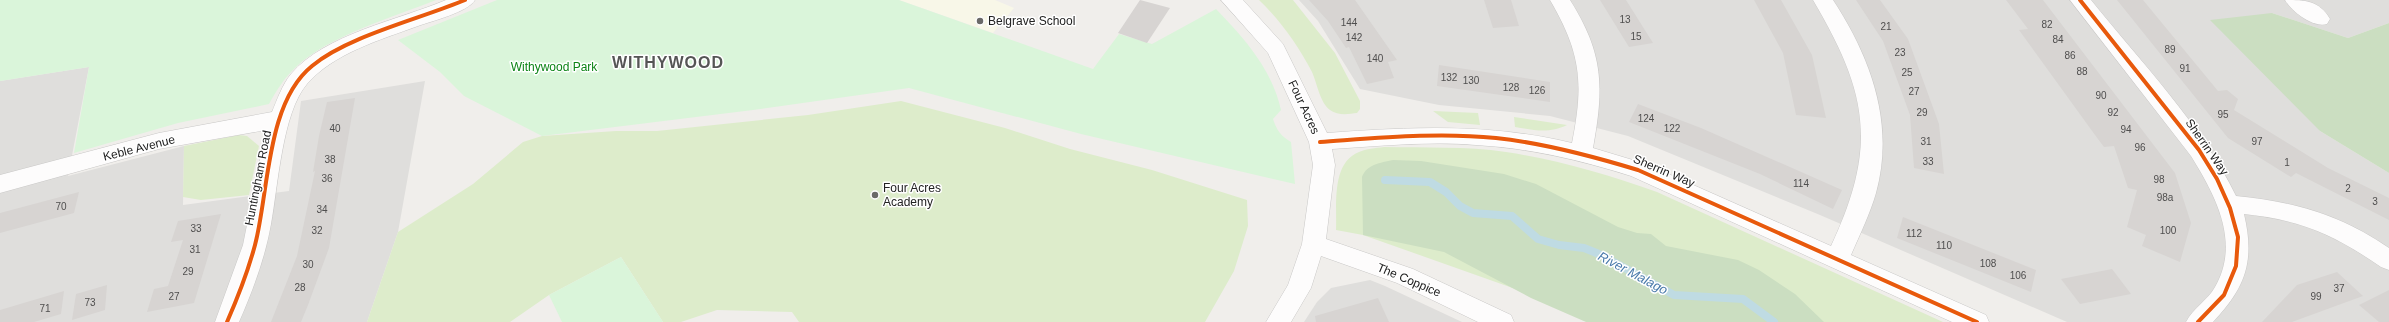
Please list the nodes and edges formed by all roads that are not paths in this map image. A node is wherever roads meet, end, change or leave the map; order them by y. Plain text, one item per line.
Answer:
1 (465, 0) edge
2 (1231, 0) edge
3 (1560, 0) edge
4 (1823, 0) edge
5 (2080, 0) edge
6 (2295, 0) edge
7 (2320, 19) dead end
8 (280, 119) junction
9 (1320, 142) junction
10 (1581, 152) junction
11 (0, 184) edge
12 (2230, 204) junction
13 (1314, 244) junction
14 (1838, 259) junction
15 (2389, 260) edge
16 (227, 322) edge
17 (1278, 322) edge
18 (1502, 322) edge
19 (1977, 322) edge
20 (2198, 322) edge

1 - 8 street, Huntingham Road
2 - 9 street, Four Acres
3 - 10 street
4 - 14 street
5 - 12 street, Sherrin Way
6 - 7 street
8 - 11 street, Keble Avenue
8 - 16 street, Huntingham Road
9 - 10 street, Sherrin Way
9 - 13 street, Four Acres
10 - 14 street, Sherrin Way
12 - 15 street
12 - 20 street, Sherrin Way
13 - 17 street, Four Acres
13 - 18 street, The Coppice
14 - 19 street, Sherrin Way

